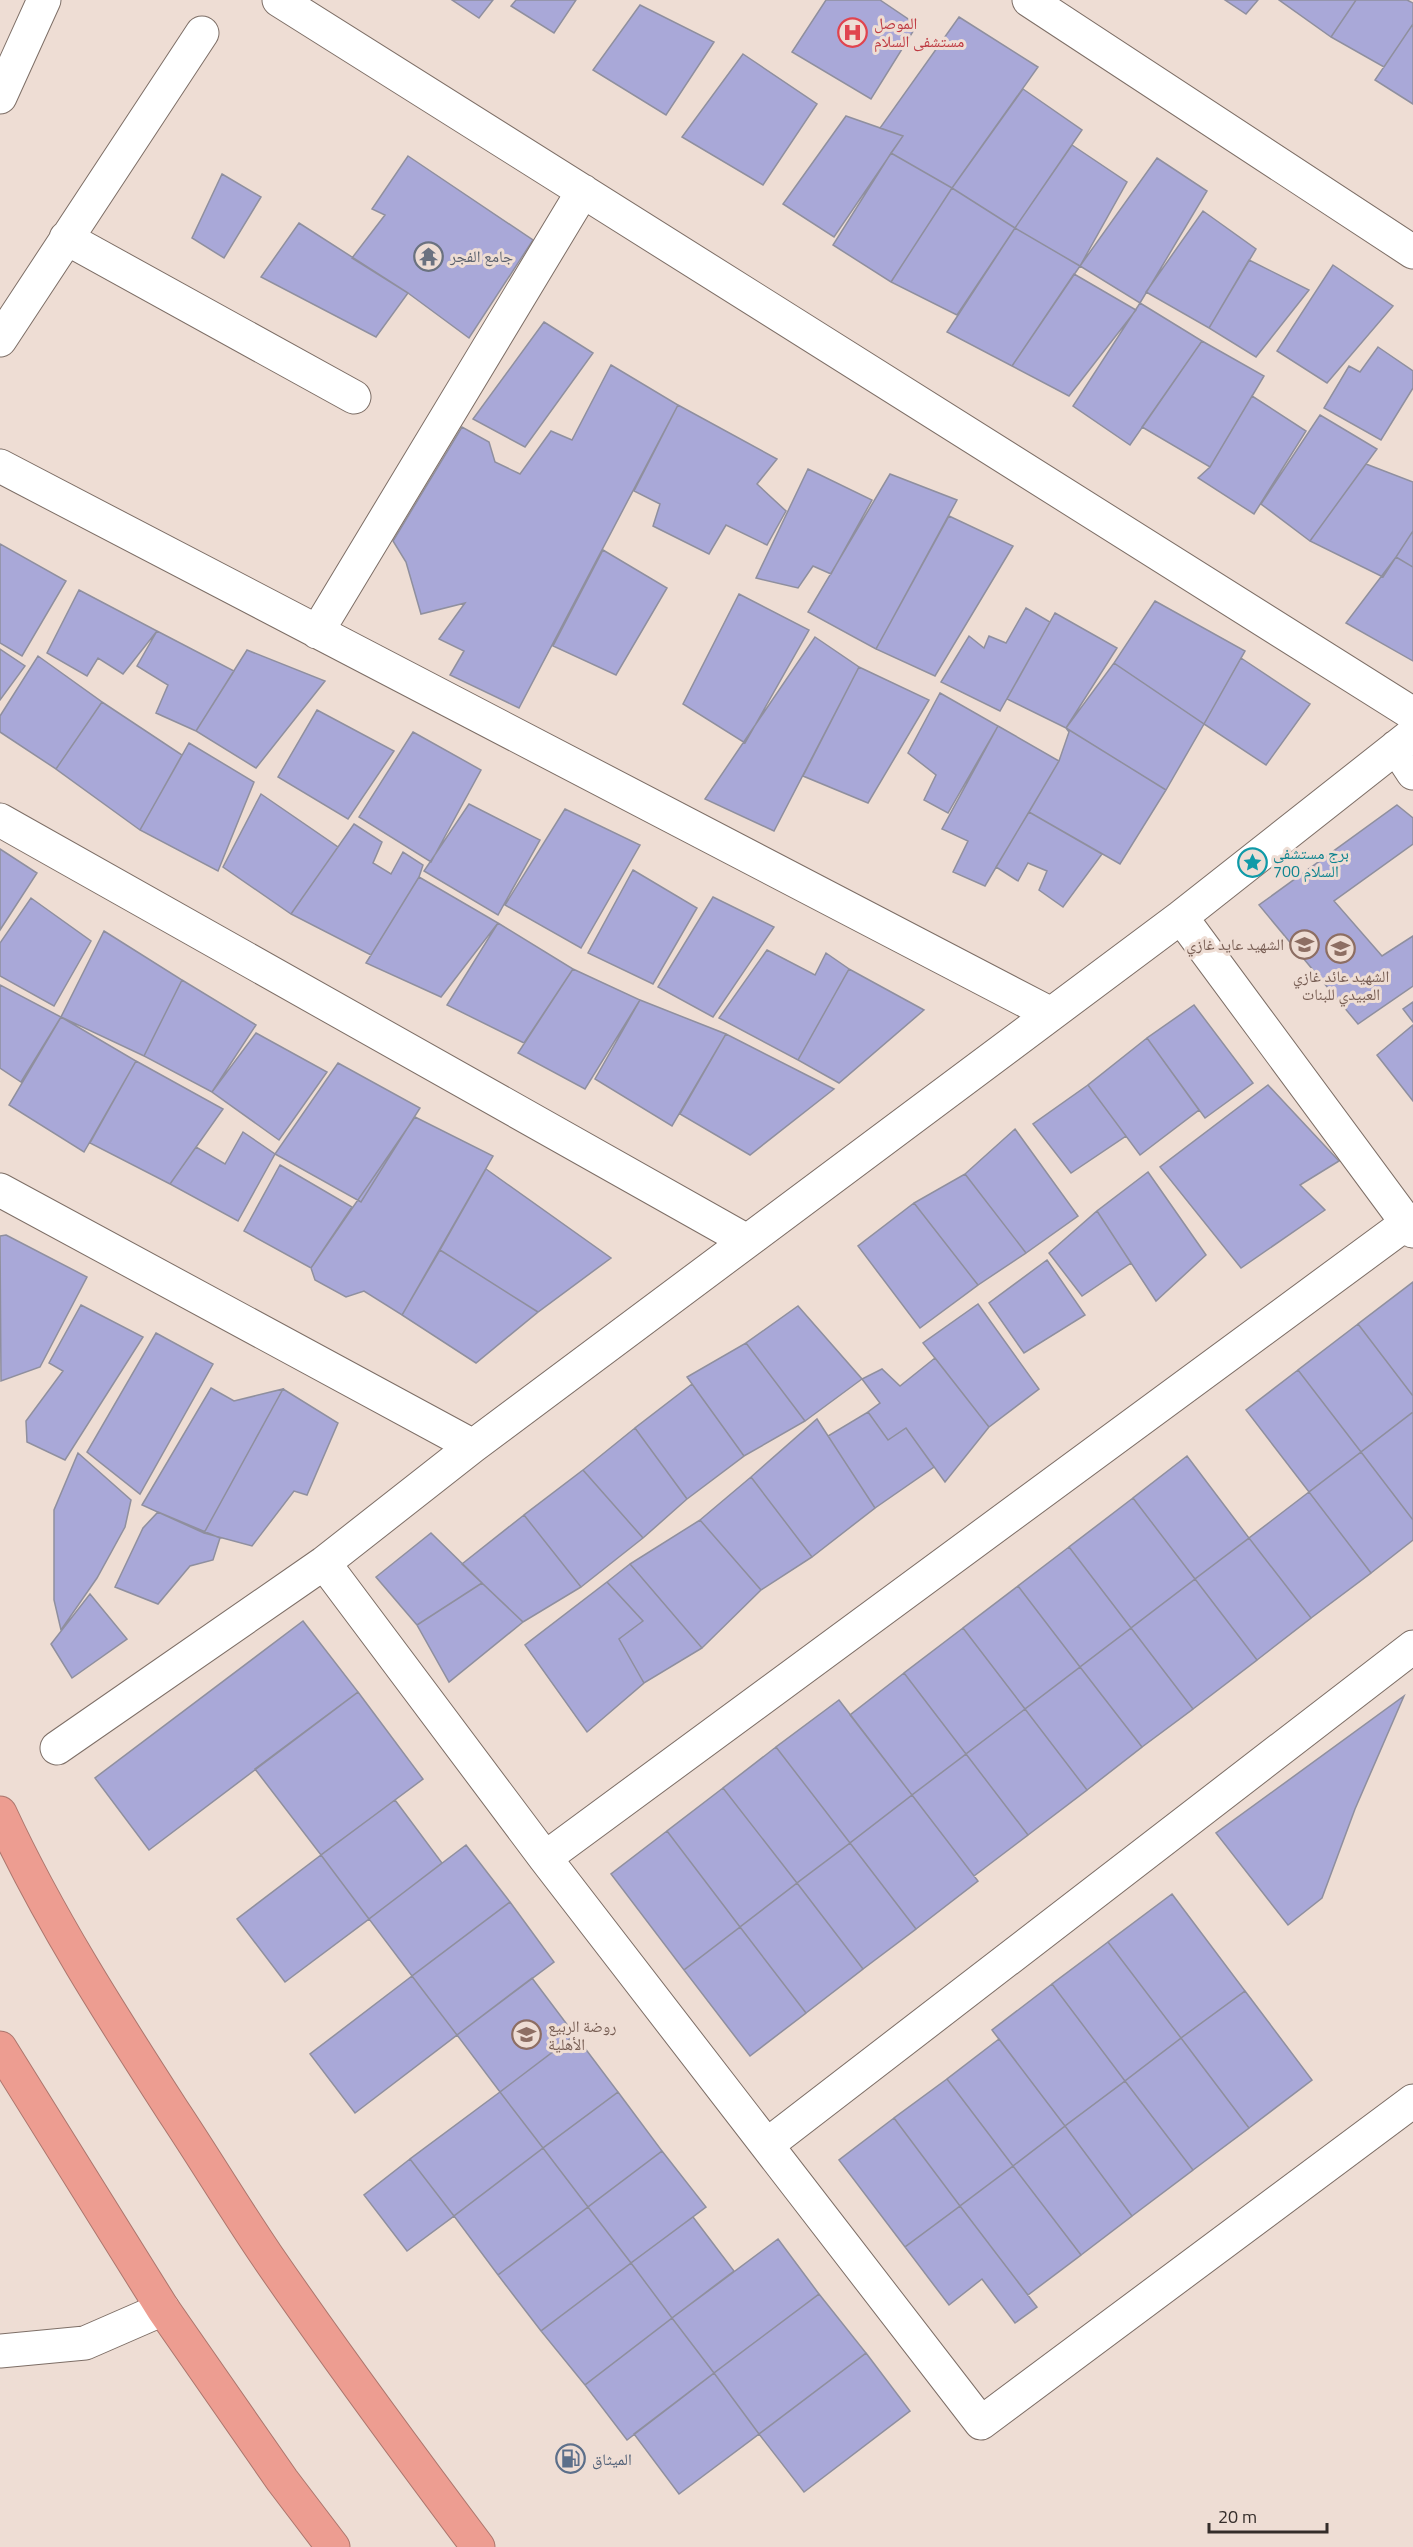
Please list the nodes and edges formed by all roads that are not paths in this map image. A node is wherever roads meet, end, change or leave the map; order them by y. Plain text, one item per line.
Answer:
1 (44, 0) edge
2 (279, 0) edge
3 (1029, 0) edge
4 (202, 33) dead end
5 (0, 97) edge
6 (582, 191) junction
7 (66, 238) junction
8 (1413, 252) edge
9 (0, 340) edge
10 (354, 397) dead end
11 (0, 466) edge
12 (317, 632) junction
13 (1413, 714) edge
14 (1407, 752) edge
15 (0, 820) edge
16 (1181, 917) junction
17 (1051, 1014) junction
18 (0, 1190) edge
19 (1410, 1227) edge
20 (747, 1241) junction
21 (473, 1446) junction
22 (324, 1563) junction
23 (1413, 1647) edge
24 (57, 1748) dead end
25 (0, 1813) edge
26 (545, 1858) junction
27 (0, 2048) edge
28 (1413, 2101) edge
29 (766, 2145) junction
30 (163, 2309) junction
31 (0, 2351) edge
32 (333, 2547) edge
33 (478, 2547) edge

1 - 5 street
2 - 6 street
3 - 8 street
4 - 7 street
6 - 12 street
6 - 13 street
7 - 9 street
7 - 10 street
11 - 12 street
12 - 17 street
14 - 16 street
15 - 20 street
16 - 17 street
16 - 19 street
17 - 20 street
18 - 21 street
19 - 26 street
20 - 21 street
21 - 22 street
22 - 24 street
22 - 26 street
23 - 29 street
25 - 33 highway
26 - 29 street
27 - 30 highway
28 - 29 street
30 - 31 street
30 - 32 highway

